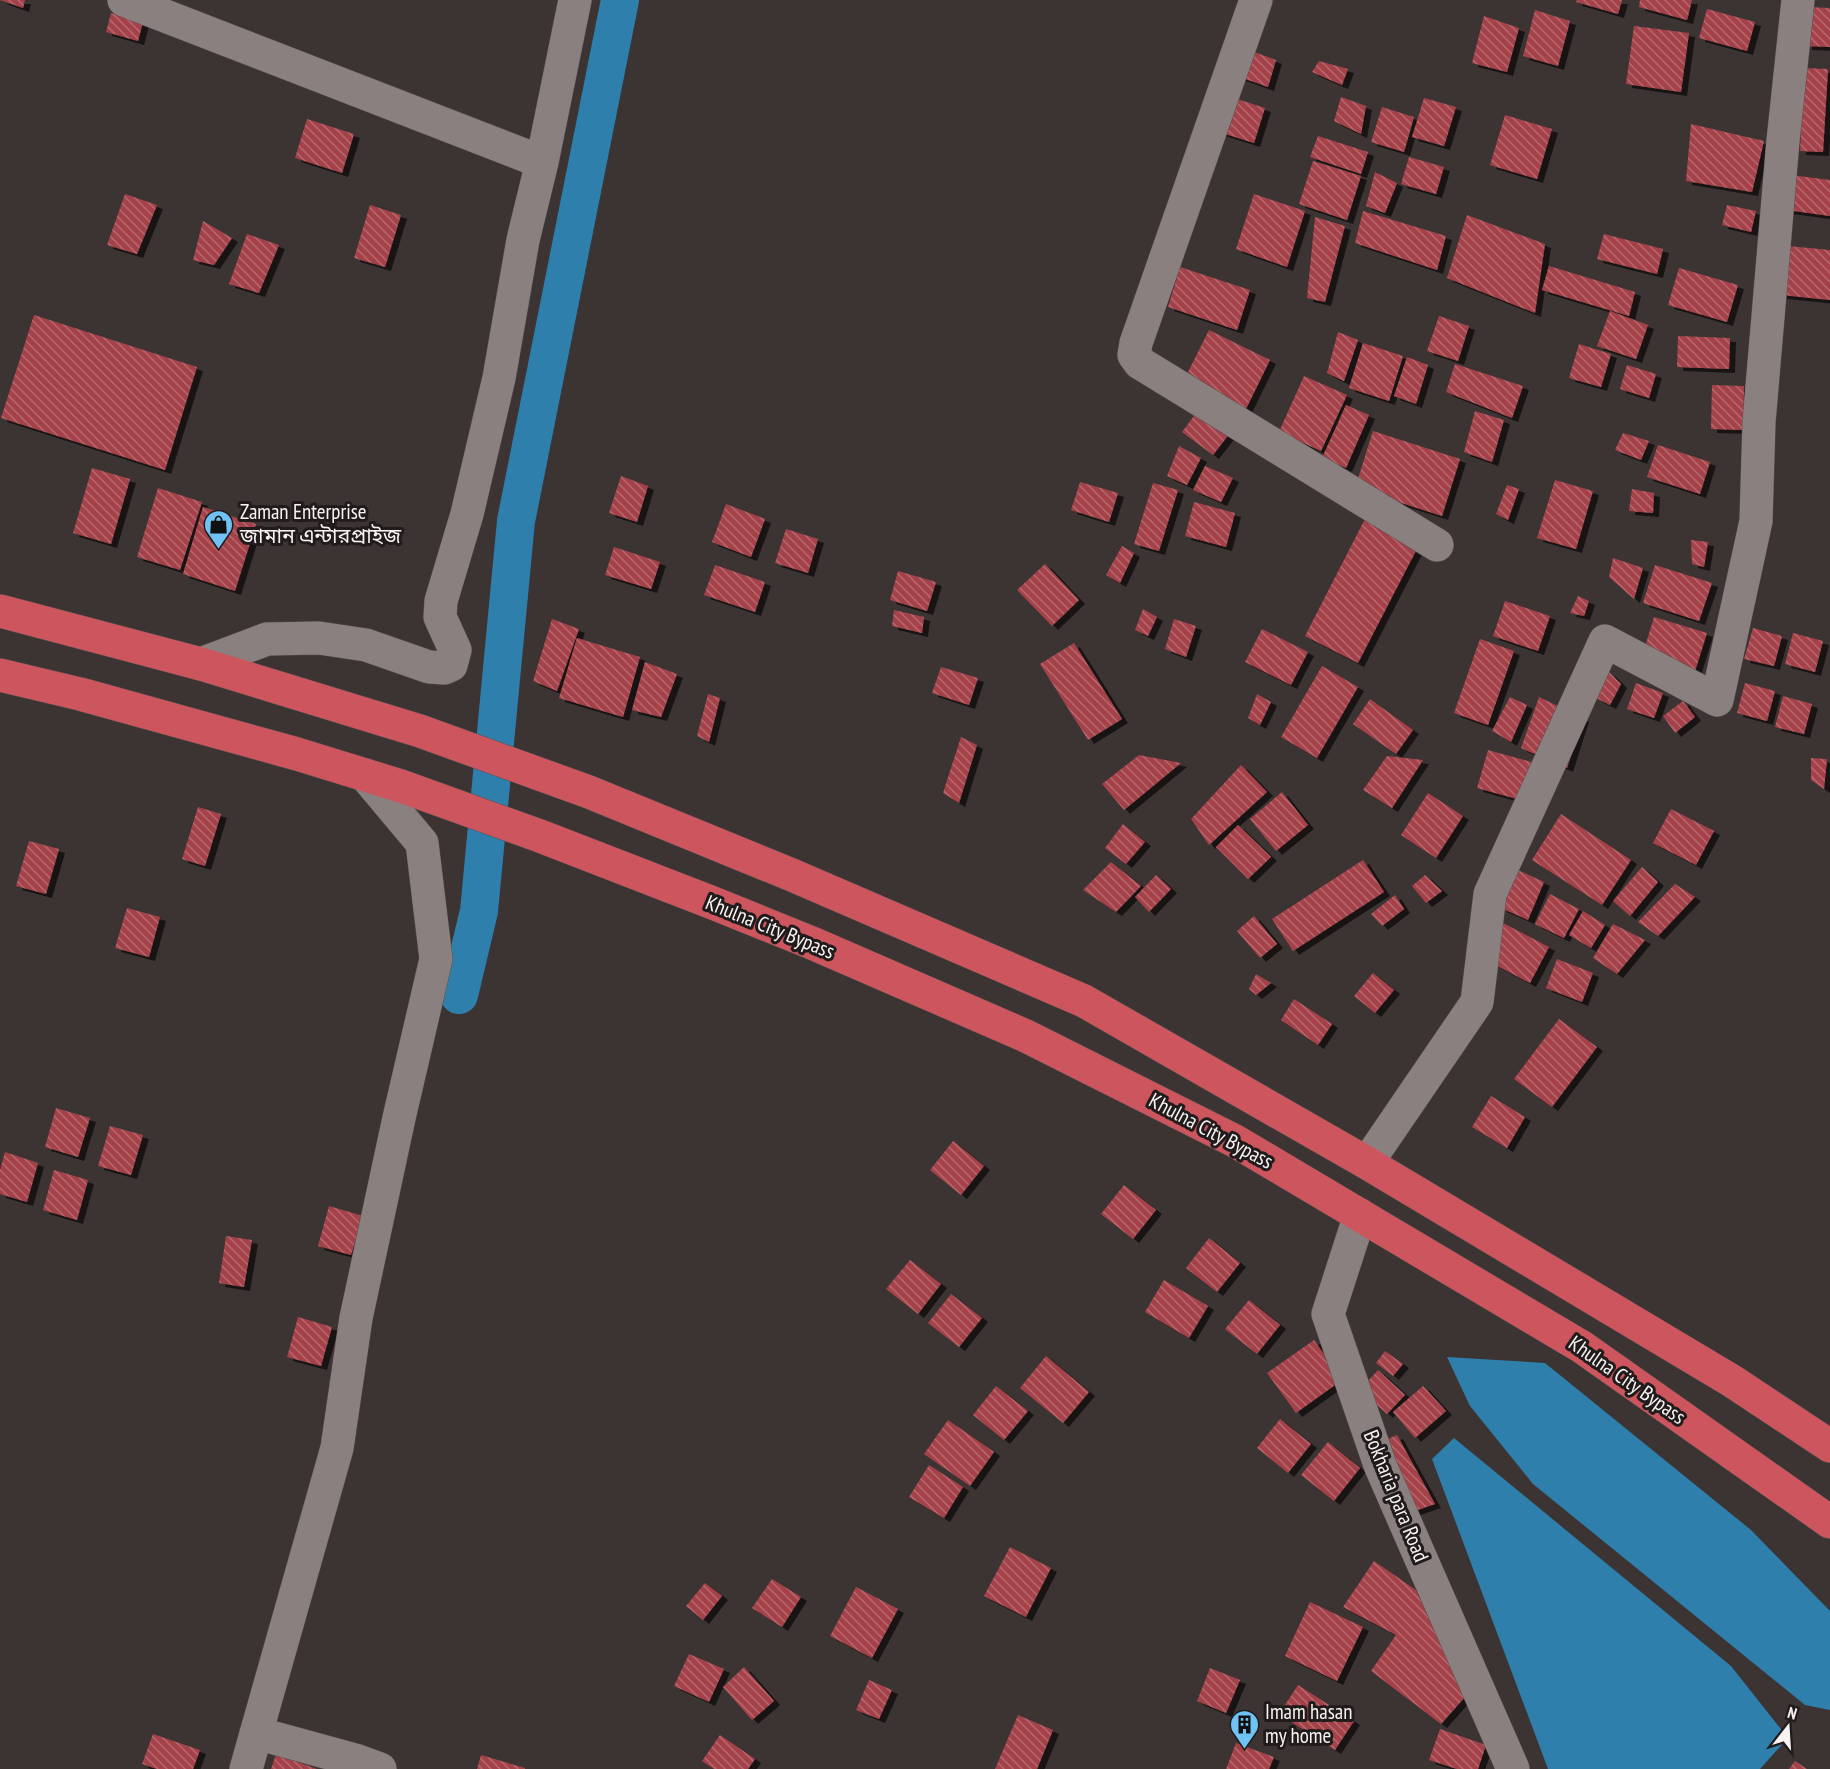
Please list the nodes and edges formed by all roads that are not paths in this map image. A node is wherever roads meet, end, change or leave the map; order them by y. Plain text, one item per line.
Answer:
1 (124, 0) edge
2 (575, 0) edge
3 (1256, 0) edge
4 (1798, 0) edge
5 (542, 162) junction
6 (1437, 545) dead end
7 (0, 611) edge
8 (201, 664) junction
9 (0, 675) edge
10 (365, 776) junction
11 (1367, 1163) junction
12 (1360, 1215) junction
13 (1830, 1446) edge
14 (1830, 1522) edge
15 (256, 1733) junction
16 (246, 1769) edge
17 (380, 1769) edge
18 (1513, 1769) edge

1 - 5 street
2 - 5 street
3 - 6 street
4 - 11 street
5 - 8 street
7 - 8 highway
8 - 11 highway
9 - 10 highway, Khulna City Bypass
10 - 12 highway, Khulna City Bypass
10 - 15 street
11 - 13 highway
12 - 14 highway, Khulna City Bypass
12 - 18 street, Bokharia para Road
15 - 16 street
15 - 17 street

